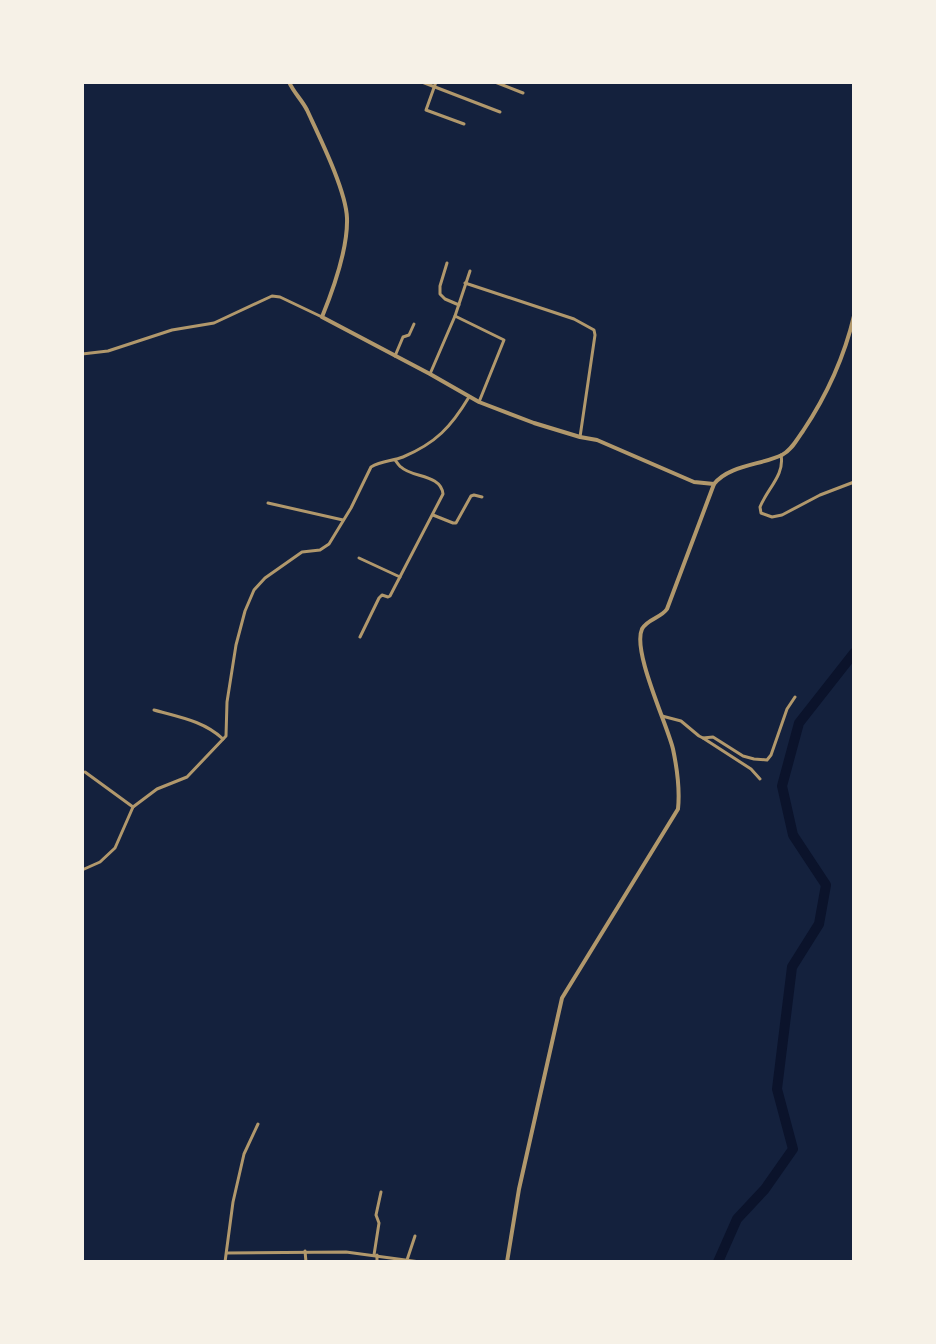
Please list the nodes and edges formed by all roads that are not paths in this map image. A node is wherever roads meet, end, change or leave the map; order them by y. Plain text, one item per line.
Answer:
1 (289, 82) edge
2 (422, 82) edge
3 (436, 82) edge
4 (495, 82) edge
5 (434, 87) junction
6 (523, 93) dead end
7 (500, 112) dead end
8 (464, 124) dead end
9 (447, 263) dead end
10 (470, 271) dead end
11 (465, 283) junction
12 (459, 304) junction
13 (455, 316) junction
14 (854, 316) edge
15 (322, 317) junction
16 (414, 324) dead end
17 (82, 354) edge
18 (395, 356) junction
19 (430, 374) junction
20 (470, 397) junction
21 (478, 402) junction
22 (580, 437) junction
23 (781, 455) junction
24 (395, 459) junction
25 (854, 482) edge
26 (714, 483) junction
27 (482, 497) dead end
28 (268, 503) dead end
29 (433, 515) junction
30 (343, 520) junction
31 (359, 558) dead end
32 (400, 577) junction
33 (360, 637) dead end
34 (795, 697) dead end
35 (154, 710) dead end
36 (661, 716) junction
37 (703, 738) junction
38 (223, 740) junction
39 (85, 772) dead end
40 (760, 778) dead end
41 (133, 807) junction
42 (82, 870) edge
43 (258, 1124) dead end
44 (381, 1192) dead end
45 (415, 1236) dead end
46 (304, 1251) junction
47 (227, 1253) junction
48 (376, 1255) junction
49 (406, 1261) edge
50 (225, 1262) edge
51 (306, 1262) edge
52 (377, 1262) edge
53 (420, 1262) edge
54 (507, 1262) edge

1 - 15 street
2 - 5 street
3 - 5 street
4 - 6 street
5 - 7 street
5 - 8 street
9 - 12 street
10 - 11 street
11 - 12 street
11 - 22 street
12 - 13 street
13 - 19 street
13 - 21 street
14 - 23 street
15 - 17 street
15 - 18 street
16 - 18 street
18 - 19 street
19 - 20 street
20 - 21 street
20 - 24 street
21 - 22 street
22 - 26 street
23 - 25 street
23 - 26 street
24 - 29 street
24 - 30 street
26 - 36 street
27 - 29 street
28 - 30 street
29 - 32 street
30 - 38 street
31 - 32 street
32 - 33 street
34 - 37 street
35 - 38 street
36 - 37 street
36 - 54 street
37 - 40 street
38 - 41 street
39 - 41 street
41 - 42 street
43 - 47 street
44 - 48 street
45 - 49 street
46 - 47 street
46 - 48 street
46 - 51 street
47 - 50 street
48 - 49 street
48 - 52 street
49 - 53 street

